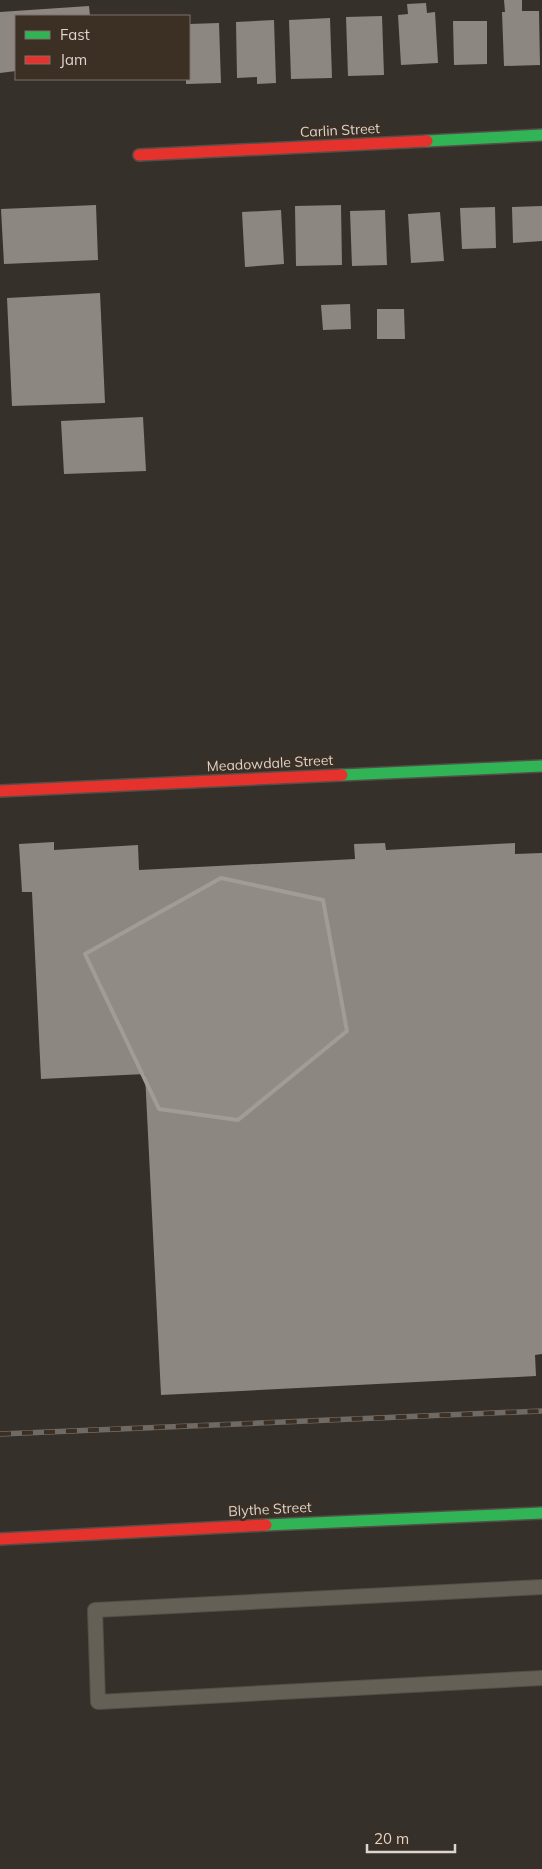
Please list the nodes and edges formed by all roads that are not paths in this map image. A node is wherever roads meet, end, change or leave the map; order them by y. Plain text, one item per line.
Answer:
1 (542, 136) edge
2 (140, 155) dead end
3 (542, 766) edge
4 (0, 791) edge
5 (542, 1513) edge
6 (0, 1539) edge
7 (542, 1587) edge
8 (542, 1678) edge

1 - 2 street, Carlin Street
3 - 4 street, Meadowdale Street
5 - 6 street, Blythe Street
7 - 8 lane

